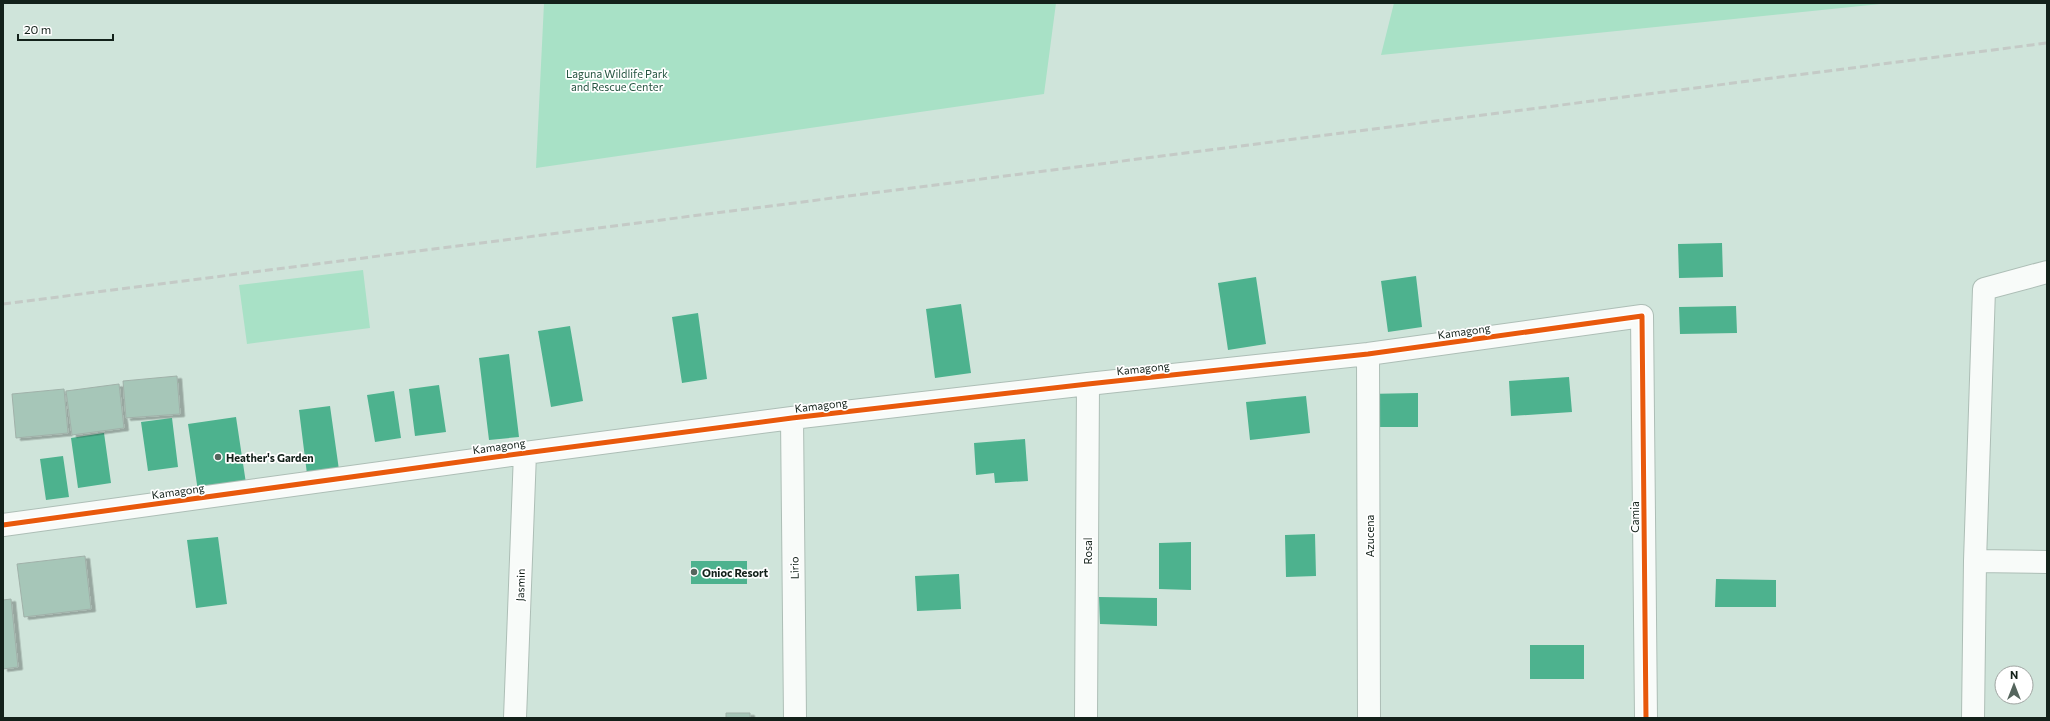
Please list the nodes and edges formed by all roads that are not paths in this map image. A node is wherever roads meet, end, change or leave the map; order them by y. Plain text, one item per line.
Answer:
1 (2047, 272) edge
2 (1642, 316) joint
3 (1368, 354) junction
4 (1088, 384) junction
5 (792, 418) junction
6 (525, 453) junction
7 (3, 525) edge
8 (1975, 562) junction
9 (2047, 562) edge
10 (515, 718) edge
11 (795, 718) edge
12 (1086, 718) edge
13 (1369, 718) edge
14 (1646, 718) edge
15 (1973, 718) edge

1 - 8 street
2 - 3 street, Kamagong
2 - 14 street, Camia
3 - 4 street, Kamagong
3 - 13 street, Azucena
4 - 5 street, Kamagong
4 - 12 street, Rosal
5 - 6 street, Kamagong
5 - 11 street, Lirio
6 - 7 street, Kamagong
6 - 10 street, Jasmin
8 - 9 street
8 - 15 street

